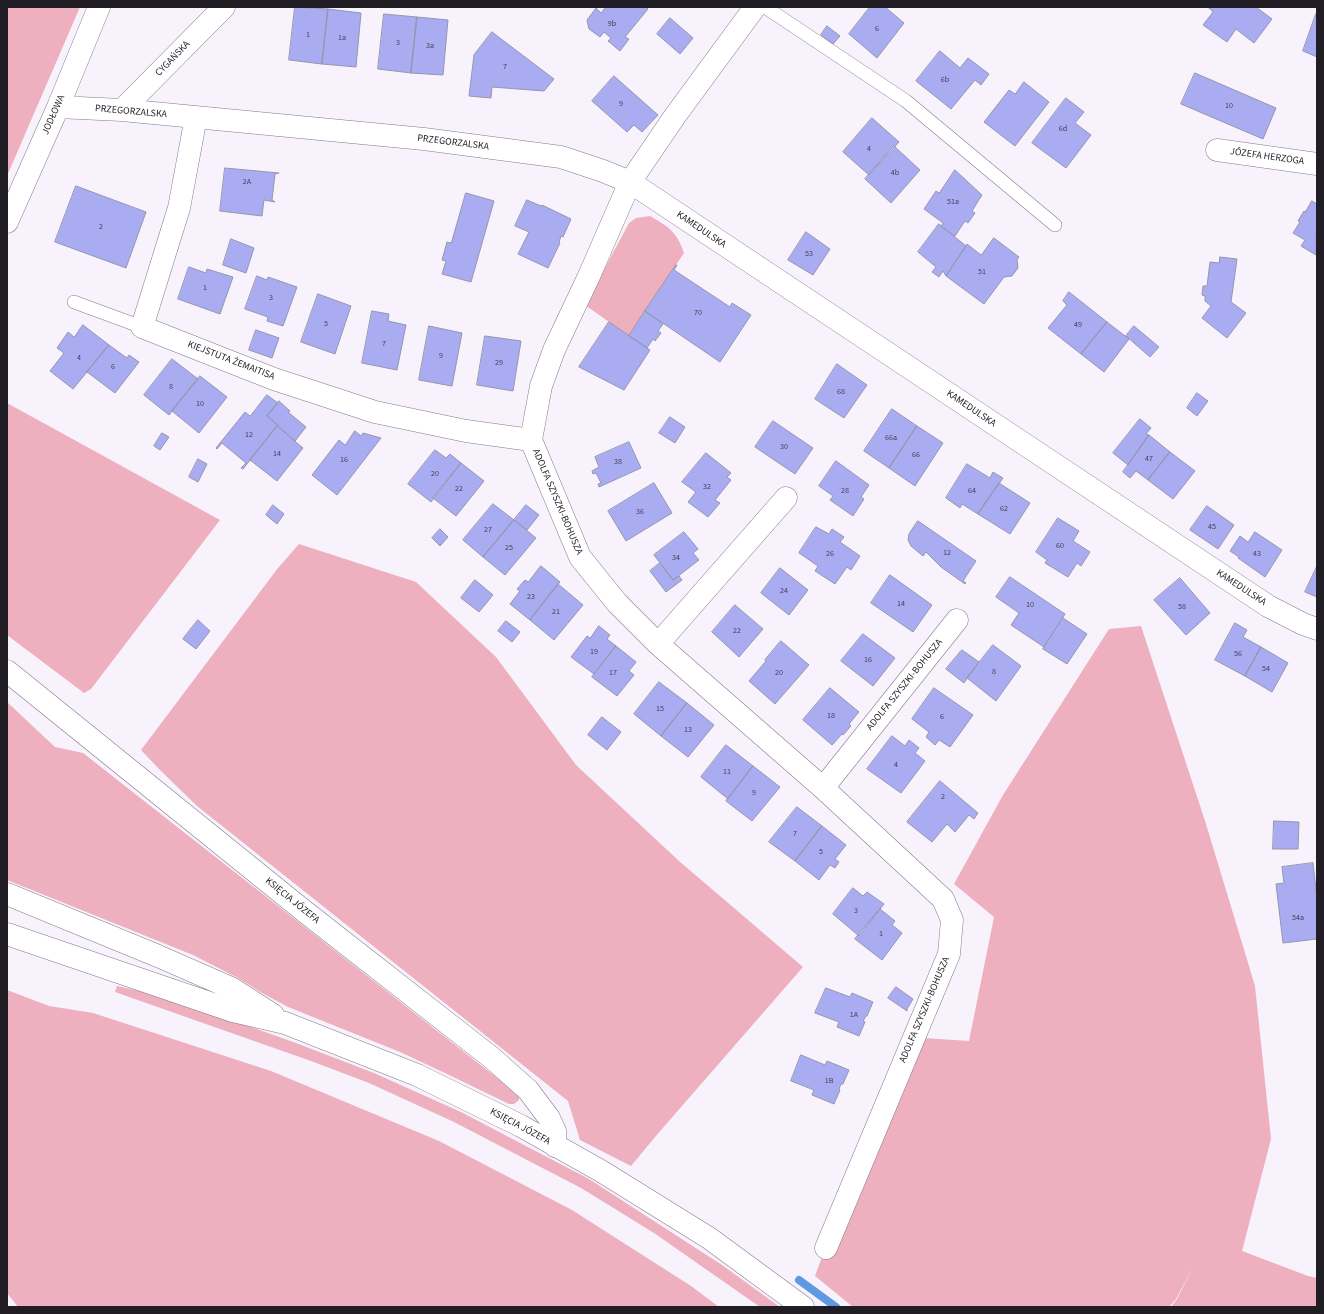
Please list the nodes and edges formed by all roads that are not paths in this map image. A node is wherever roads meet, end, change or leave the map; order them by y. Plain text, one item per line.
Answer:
1 (99, 7) edge
2 (224, 7) edge
3 (755, 7) edge
4 (765, 7) edge
5 (58, 106) junction
6 (122, 110) junction
7 (196, 117) junction
8 (1217, 150) dead end
9 (1317, 164) edge
10 (630, 182) junction
11 (9, 211) edge
12 (1055, 225) dead end
13 (74, 302) dead end
14 (142, 327) junction
15 (531, 440) junction
16 (786, 498) dead end
17 (958, 620) dead end
18 (1317, 628) edge
19 (658, 644) junction
20 (7, 671) edge
21 (823, 788) junction
22 (7, 894) edge
23 (7, 934) edge
24 (285, 1023) junction
25 (555, 1146) junction
26 (826, 1248) dead end
27 (803, 1307) edge

1 - 5 street, JODŁOWA
2 - 6 street, CYGAŃSKA
3 - 10 street
4 - 12 lane
5 - 6 street, PRZEGORZALSKA
5 - 11 street, JODŁOWA
6 - 7 street, PRZEGORZALSKA
7 - 10 street, PRZEGORZALSKA
7 - 14 street
8 - 9 street, JÓZEFA HERZOGA
10 - 15 street, ADOLFA SZYSZKI-BOHUSZA
10 - 18 street, KAMEDULSKA
13 - 14 lane
14 - 15 street, KIEJSTUTA ŻEMAITISA
15 - 19 street, ADOLFA SZYSZKI-BOHUSZA
16 - 19 street
17 - 21 street, ADOLFA SZYSZKI-BOHUSZA
19 - 21 street, ADOLFA SZYSZKI-BOHUSZA
20 - 25 street, KSIĘCIA JÓZEFA
21 - 26 street, ADOLFA SZYSZKI-BOHUSZA
22 - 24 street, KSIĘCIA JÓZEFA
23 - 24 street, KSIĘCIA JÓZEFA
24 - 25 street, KSIĘCIA JÓZEFA
25 - 27 street, KSIĘCIA JÓZEFA

